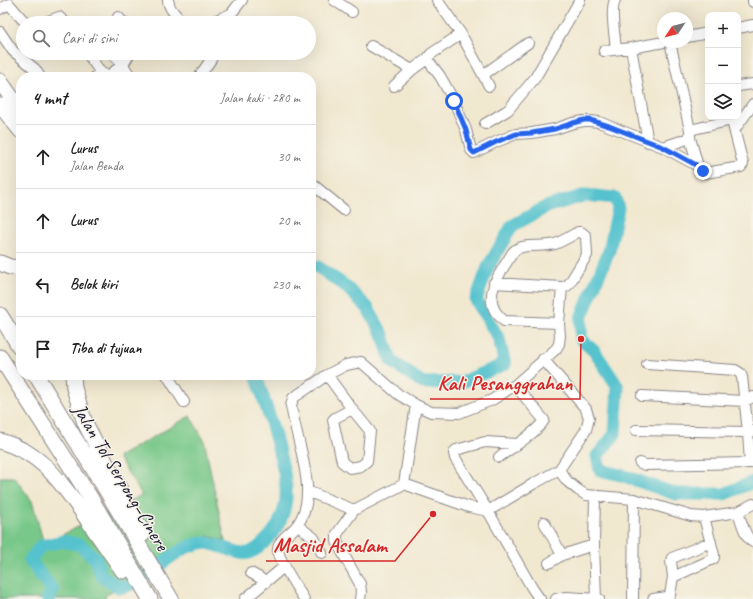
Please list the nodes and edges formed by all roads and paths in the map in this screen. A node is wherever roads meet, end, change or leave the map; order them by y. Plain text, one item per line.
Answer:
1 (168, 0) edge
2 (242, 0) edge
3 (334, 0) edge
4 (437, 0) edge
5 (580, 0) edge
6 (615, 0) edge
7 (0, 9) edge
8 (352, 12) dead end
9 (19, 16) edge
10 (177, 16) edge
11 (226, 16) edge
12 (753, 25) edge
13 (741, 27) edge
14 (0, 32) edge
15 (461, 34) junction
16 (705, 34) edge
17 (693, 36) edge
18 (528, 43) dead end
19 (657, 43) edge
20 (371, 46) dead end
21 (631, 48) junction
22 (671, 48) edge
23 (616, 49) junction
24 (604, 50) dead end
25 (16, 53) edge
26 (427, 59) junction
27 (24, 60) edge
28 (90, 60) edge
29 (118, 60) edge
30 (126, 60) edge
31 (211, 60) edge
32 (123, 65) junction
33 (412, 70) junction
34 (37, 72) edge
35 (96, 72) edge
36 (113, 72) edge
37 (128, 72) edge
38 (203, 72) edge
39 (483, 75) junction
40 (0, 81) edge
41 (753, 84) edge
42 (394, 86) dead end
43 (489, 86) dead end
44 (741, 86) edge
45 (16, 104) edge
46 (753, 104) edge
47 (0, 105) edge
48 (733, 122) edge
49 (485, 124) dead end
50 (16, 125) edge
51 (690, 134) junction
52 (648, 142) junction
53 (663, 147) junction
54 (698, 166) junction
55 (316, 188) edge
56 (344, 210) dead end
57 (0, 263) edge
58 (16, 268) edge
59 (494, 283) junction
60 (562, 287) junction
61 (0, 315) edge
62 (559, 323) junction
63 (16, 341) edge
64 (1, 360) edge
65 (543, 360) junction
66 (647, 364) dead end
67 (327, 375) junction
68 (39, 380) edge
69 (73, 380) edge
70 (170, 380) edge
71 (515, 385) junction
72 (642, 396) dead end
73 (749, 399) edge
74 (184, 402) dead end
75 (416, 405) junction
76 (352, 409) junction
77 (636, 430) dead end
78 (751, 432) edge
79 (0, 441) edge
80 (517, 444) junction
81 (500, 457) dead end
82 (752, 462) edge
83 (640, 463) dead end
84 (559, 470) junction
85 (404, 484) junction
86 (110, 485) junction
87 (307, 491) junction
88 (596, 496) junction
89 (634, 499) junction
90 (753, 504) edge
91 (354, 510) junction
92 (488, 511) junction
93 (738, 512) junction
94 (704, 517) junction
95 (544, 522) dead end
96 (297, 525) junction
97 (711, 542) junction
98 (753, 542) edge
99 (594, 545) junction
100 (322, 553) dead end
101 (562, 555) junction
102 (549, 563) dead end
103 (284, 566) junction
104 (251, 573) dead end
105 (673, 577) junction
106 (265, 583) junction
107 (144, 599) edge
108 (150, 599) edge
109 (171, 599) edge
110 (178, 599) edge
111 (245, 599) edge
112 (304, 599) edge
113 (360, 599) edge
114 (540, 599) edge
115 (556, 599) edge
116 (598, 599) edge
117 (633, 599) edge
118 (653, 599) edge

1 - 10 street
2 - 11 street
3 - 8 street
4 - 15 street
5 - 49 street
6 - 23 street
7 - 9 street
12 - 13 street
14 - 25 street
15 - 26 street
15 - 39 street
16 - 17 street
18 - 39 street
19 - 21 street
20 - 33 street
21 - 23 street
21 - 52 street
22 - 51 street
23 - 24 street
26 - 33 street
26 - 52 street
27 - 34 street
28 - 35 street
29 - 32 street
30 - 32 street
31 - 38 street
32 - 36 street
32 - 37 street
33 - 42 street
39 - 43 street
40 - 45 highway
41 - 44 street
46 - 48 street
47 - 50 highway
48 - 51 street
48 - 54 street
51 - 53 street
51 - 54 street
52 - 53 street
53 - 54 street
55 - 56 street
57 - 58 highway
59 - 60 street
59 - 60 street
59 - 62 street
60 - 62 street
61 - 63 highway
62 - 65 street
64 - 108 highway
65 - 71 street
65 - 84 street
66 - 73 street
67 - 75 street
67 - 76 street
67 - 87 street
68 - 86 highway, Jalan Tol Serpong–Cinere
69 - 86 highway
70 - 74 street
71 - 75 street
71 - 80 street
72 - 73 street
73 - 78 street
75 - 85 street
76 - 76 street
77 - 78 street
78 - 82 street
79 - 107 highway
80 - 81 street
80 - 92 street
82 - 83 street
84 - 88 street
84 - 92 street
85 - 91 street
85 - 92 street
86 - 109 highway, Jalan Tol Serpong–Cinere
86 - 110 highway
87 - 91 street
87 - 96 street
88 - 89 street
88 - 99 street
89 - 94 street
89 - 117 street
90 - 93 street
91 - 113 street
92 - 114 street
93 - 94 street
93 - 98 street
94 - 97 street
95 - 101 street
96 - 100 street
96 - 103 street
97 - 105 street
97 - 105 street
99 - 101 street
99 - 116 street
101 - 102 street
103 - 106 street
103 - 112 street
104 - 106 street
105 - 118 street
106 - 111 street
115 - 116 street

